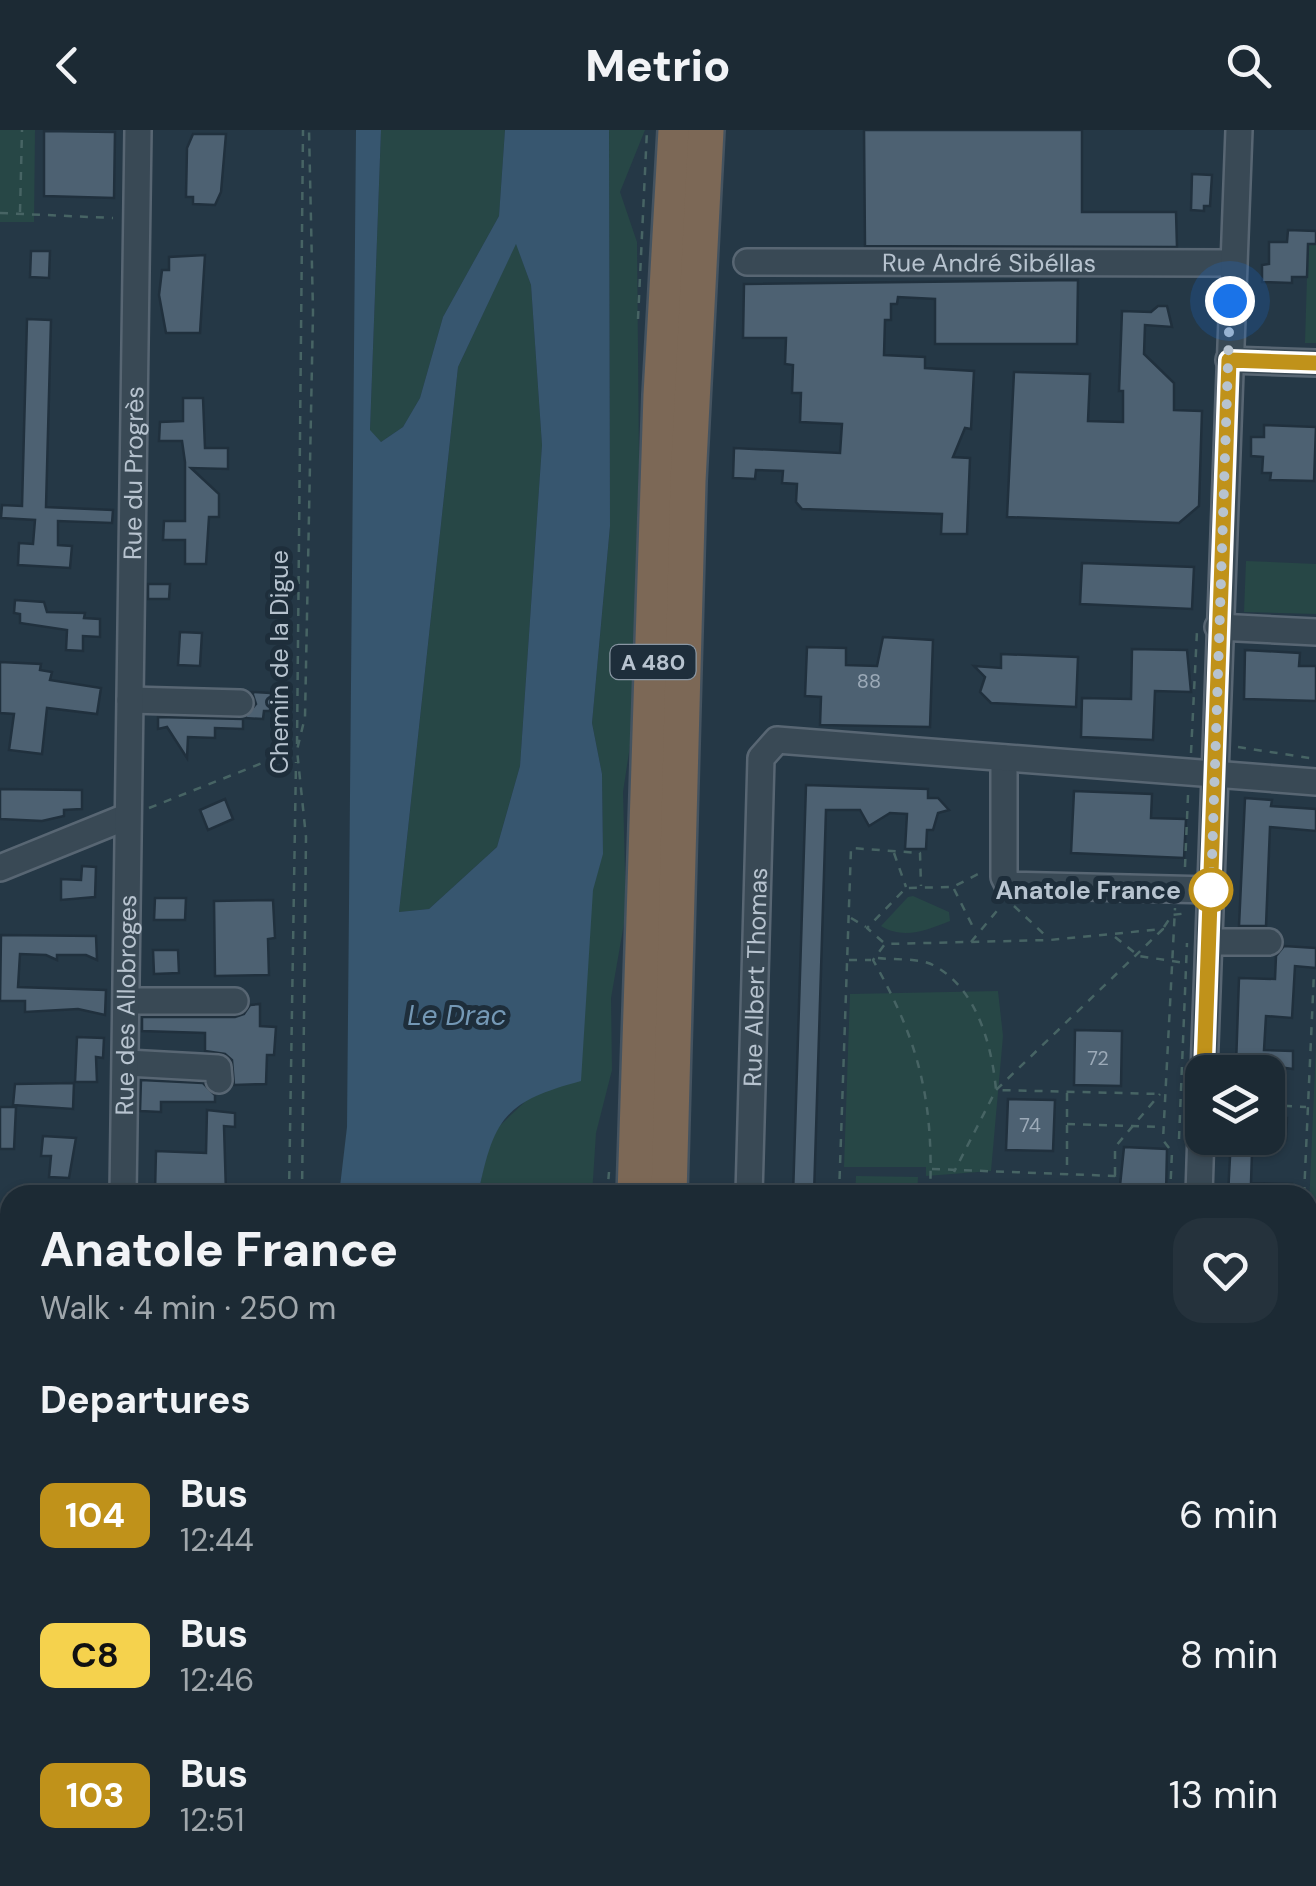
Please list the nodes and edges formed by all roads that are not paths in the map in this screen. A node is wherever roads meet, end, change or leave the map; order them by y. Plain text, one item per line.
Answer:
1 (138, 130) edge
2 (676, 130) edge
3 (706, 130) edge
4 (1239, 130) edge
5 (747, 262) dead end
6 (1232, 263) junction
7 (1229, 360) junction
8 (1316, 362) edge
9 (1218, 628) junction
10 (1316, 632) edge
11 (130, 700) junction
12 (240, 703) dead end
13 (1208, 756) junction
14 (1004, 758) junction
15 (1316, 782) edge
16 (126, 817) junction
17 (0, 868) edge
18 (1205, 901) junction
19 (1270, 942) dead end
20 (1202, 952) junction
21 (235, 1001) dead end
22 (127, 1002) junction
23 (1204, 1055) edge
24 (127, 1062) junction
25 (218, 1080) dead end
26 (1200, 1155) edge
27 (122, 1185) edge
28 (635, 1185) edge
29 (669, 1185) edge
30 (749, 1185) edge
31 (1198, 1185) edge

1 - 11 street, Rue du Progrès
2 - 28 highway, A 480
3 - 29 highway, A 480
4 - 6 street
5 - 6 street, Rue André Sibéllas
6 - 7 street
7 - 8 street
7 - 9 street
9 - 10 street
9 - 13 street
11 - 12 street
11 - 16 street, Rue du Progrès
13 - 14 street
13 - 15 street
13 - 18 street
14 - 18 street
14 - 30 street, Rue Albert Thomas
16 - 17 street
16 - 22 street, Rue des Allobroges
18 - 20 street
19 - 20 street
20 - 23 street
21 - 22 street
22 - 24 street, Rue des Allobroges
24 - 25 street
24 - 27 street, Rue des Allobroges
26 - 31 street

